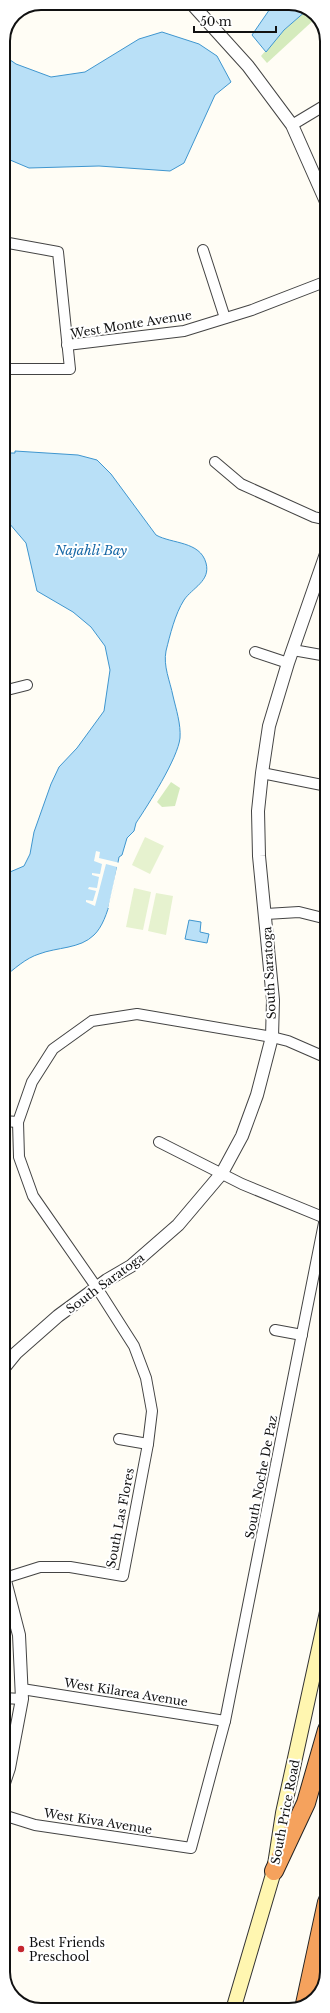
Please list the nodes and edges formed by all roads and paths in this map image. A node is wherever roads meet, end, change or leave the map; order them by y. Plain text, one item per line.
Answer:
1 (197, 10) edge
2 (320, 108) edge
3 (292, 125) junction
4 (320, 188) edge
5 (10, 243) edge
6 (203, 250) dead end
7 (320, 284) edge
8 (225, 318) junction
9 (67, 345) junction
10 (10, 369) edge
11 (215, 462) dead end
12 (320, 518) edge
13 (320, 571) edge
14 (293, 650) junction
15 (255, 652) dead end
16 (320, 655) edge
17 (288, 663) junction
18 (27, 685) dead end
19 (10, 689) edge
20 (262, 772) junction
21 (320, 784) edge
22 (266, 914) junction
23 (320, 917) edge
24 (272, 1037) junction
25 (320, 1055) edge
26 (10, 1121) edge
27 (18, 1122) junction
28 (159, 1142) dead end
29 (222, 1173) junction
30 (320, 1216) edge
31 (320, 1243) edge
32 (97, 1288) junction
33 (275, 1330) dead end
34 (302, 1335) junction
35 (10, 1360) edge
36 (120, 1439) dead end
37 (148, 1444) junction
38 (10, 1574) edge
39 (10, 1599) edge
40 (320, 1644) edge
41 (22, 1694) junction
42 (10, 1697) edge
43 (225, 1721) junction
44 (320, 1754) edge
45 (10, 1762) edge
46 (10, 1817) edge
47 (191, 1848) joint
48 (274, 1871) junction
49 (320, 1934) edge
50 (306, 1998) edge
51 (235, 2003) edge

1 - 3 street
2 - 3 street
3 - 4 street
5 - 9 street
6 - 8 street
7 - 8 street, West Monte Avenue
8 - 9 street, West Monte Avenue
9 - 10 street, West Monte Avenue
11 - 12 street
13 - 14 street, South Saratoga
14 - 16 street
14 - 17 street, South Saratoga
15 - 17 street
17 - 20 street, South Saratoga
18 - 19 street
20 - 21 street
20 - 22 street, South Saratoga
22 - 23 street
22 - 24 street, South Saratoga
24 - 25 street
24 - 27 street
24 - 29 street, South Saratoga
26 - 27 street
27 - 32 street, South Las Flores
28 - 29 street
29 - 30 street, South Noche De Paz
29 - 32 street, South Saratoga
31 - 34 street, South Noche De Paz
32 - 35 street, South Saratoga
32 - 37 street, South Las Flores
33 - 34 street
34 - 43 street, South Noche De Paz
36 - 37 street
37 - 38 street, South Las Flores
39 - 41 street
40 - 48 main road, South Price Road
41 - 42 street, West Kilarea Avenue
41 - 43 street, West Kilarea Avenue
41 - 45 street
43 - 47 street, South Noche De Paz
44 - 48 highway
46 - 47 street, West Kiva Avenue
48 - 51 main road, South Price Road
49 - 50 highway

